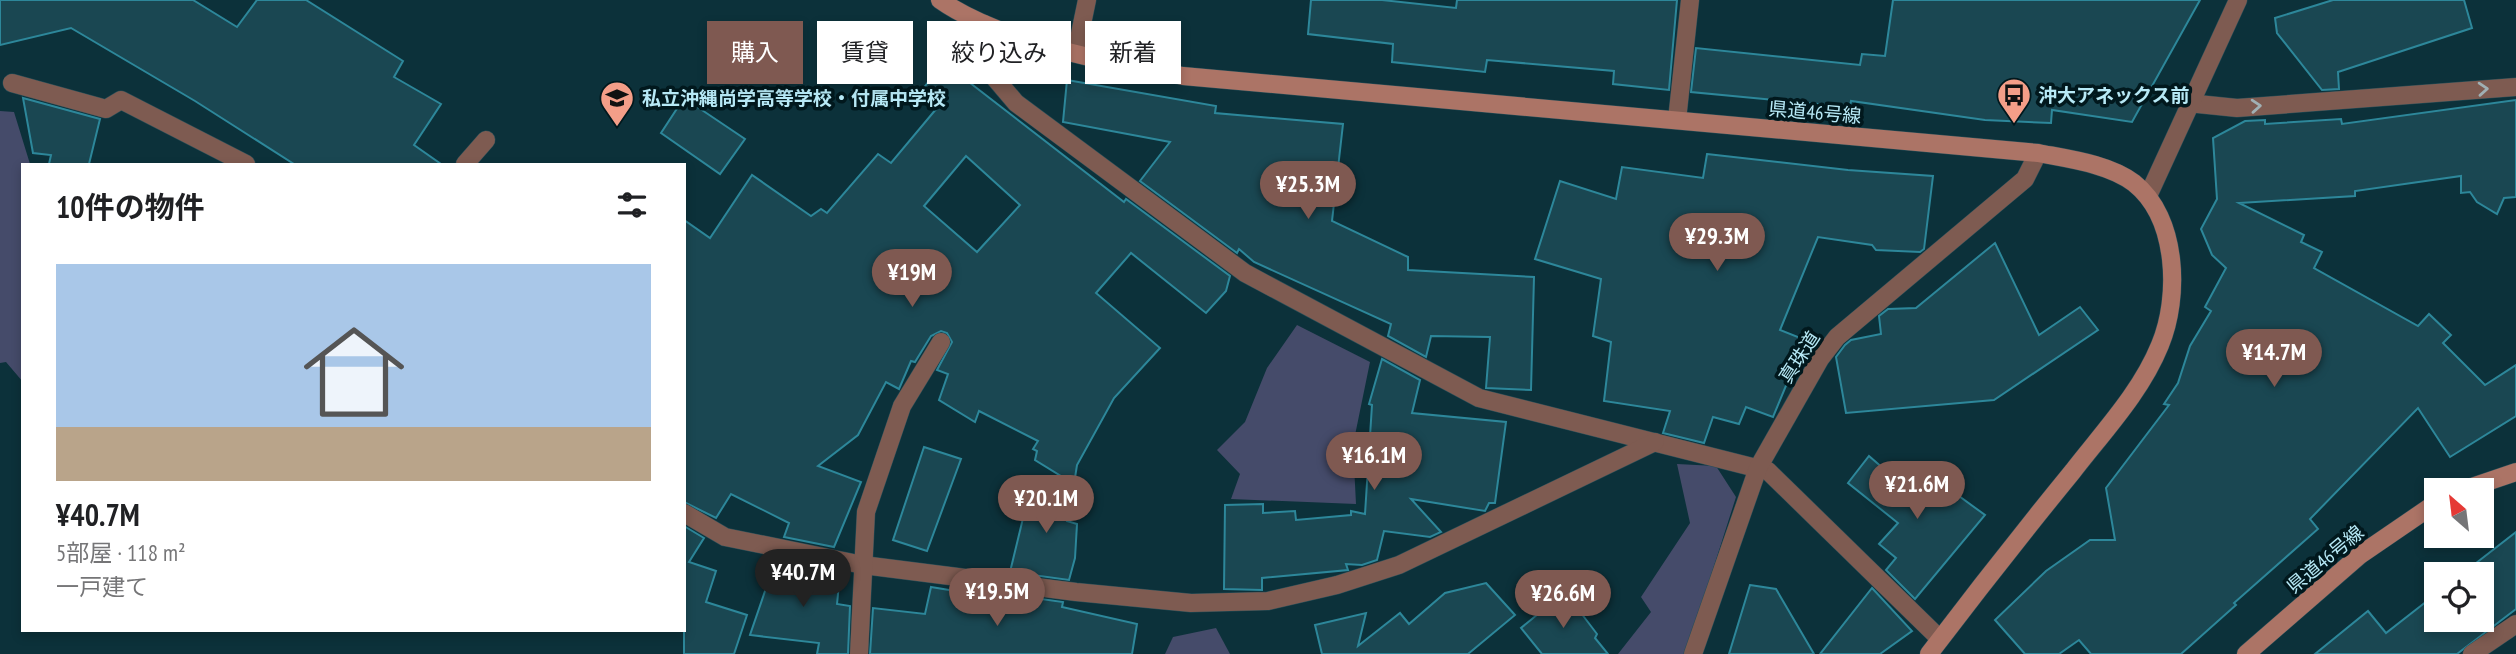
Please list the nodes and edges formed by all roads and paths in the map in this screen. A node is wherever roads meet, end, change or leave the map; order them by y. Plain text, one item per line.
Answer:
1 (940, 0) edge
2 (1087, 0) edge
3 (1689, 0) edge
4 (2238, 0) edge
5 (978, 21) edge
6 (1071, 51) edge
7 (1076, 53) junction
8 (12, 83) dead end
9 (1000, 84) edge
10 (2516, 87) edge
11 (2188, 103) junction
12 (1678, 120) junction
13 (485, 140) dead end
14 (2038, 153) junction
15 (244, 163) edge
16 (466, 163) edge
17 (2148, 196) junction
18 (941, 342) dead end
19 (1655, 442) junction
20 (1758, 468) junction
21 (2516, 472) edge
22 (2494, 479) edge
23 (2424, 511) edge
24 (686, 514) edge
25 (863, 565) junction
26 (2516, 624) edge
27 (1934, 647) edge
28 (859, 654) edge
29 (1693, 654) edge
30 (2246, 654) edge
31 (2472, 654) edge

1 - 5 main road, 県道46号線
2 - 7 street
3 - 12 street
4 - 11 street
6 - 7 main road, 県道46号線
7 - 12 main road, 県道46号線
8 - 15 street
9 - 19 street
11 -> 10 street
11 - 17 street
12 - 14 main road, 県道46号線
13 - 16 street
14 - 17 main road, 県道46号線
14 - 20 street, 真珠道
17 - 27 main road
18 - 25 street
19 - 20 street
19 - 25 street
20 - 27 street
20 - 29 street, 真珠道
21 - 22 main road
23 - 30 main road, 県道46号線
24 - 25 street
25 - 28 street
26 - 31 street

